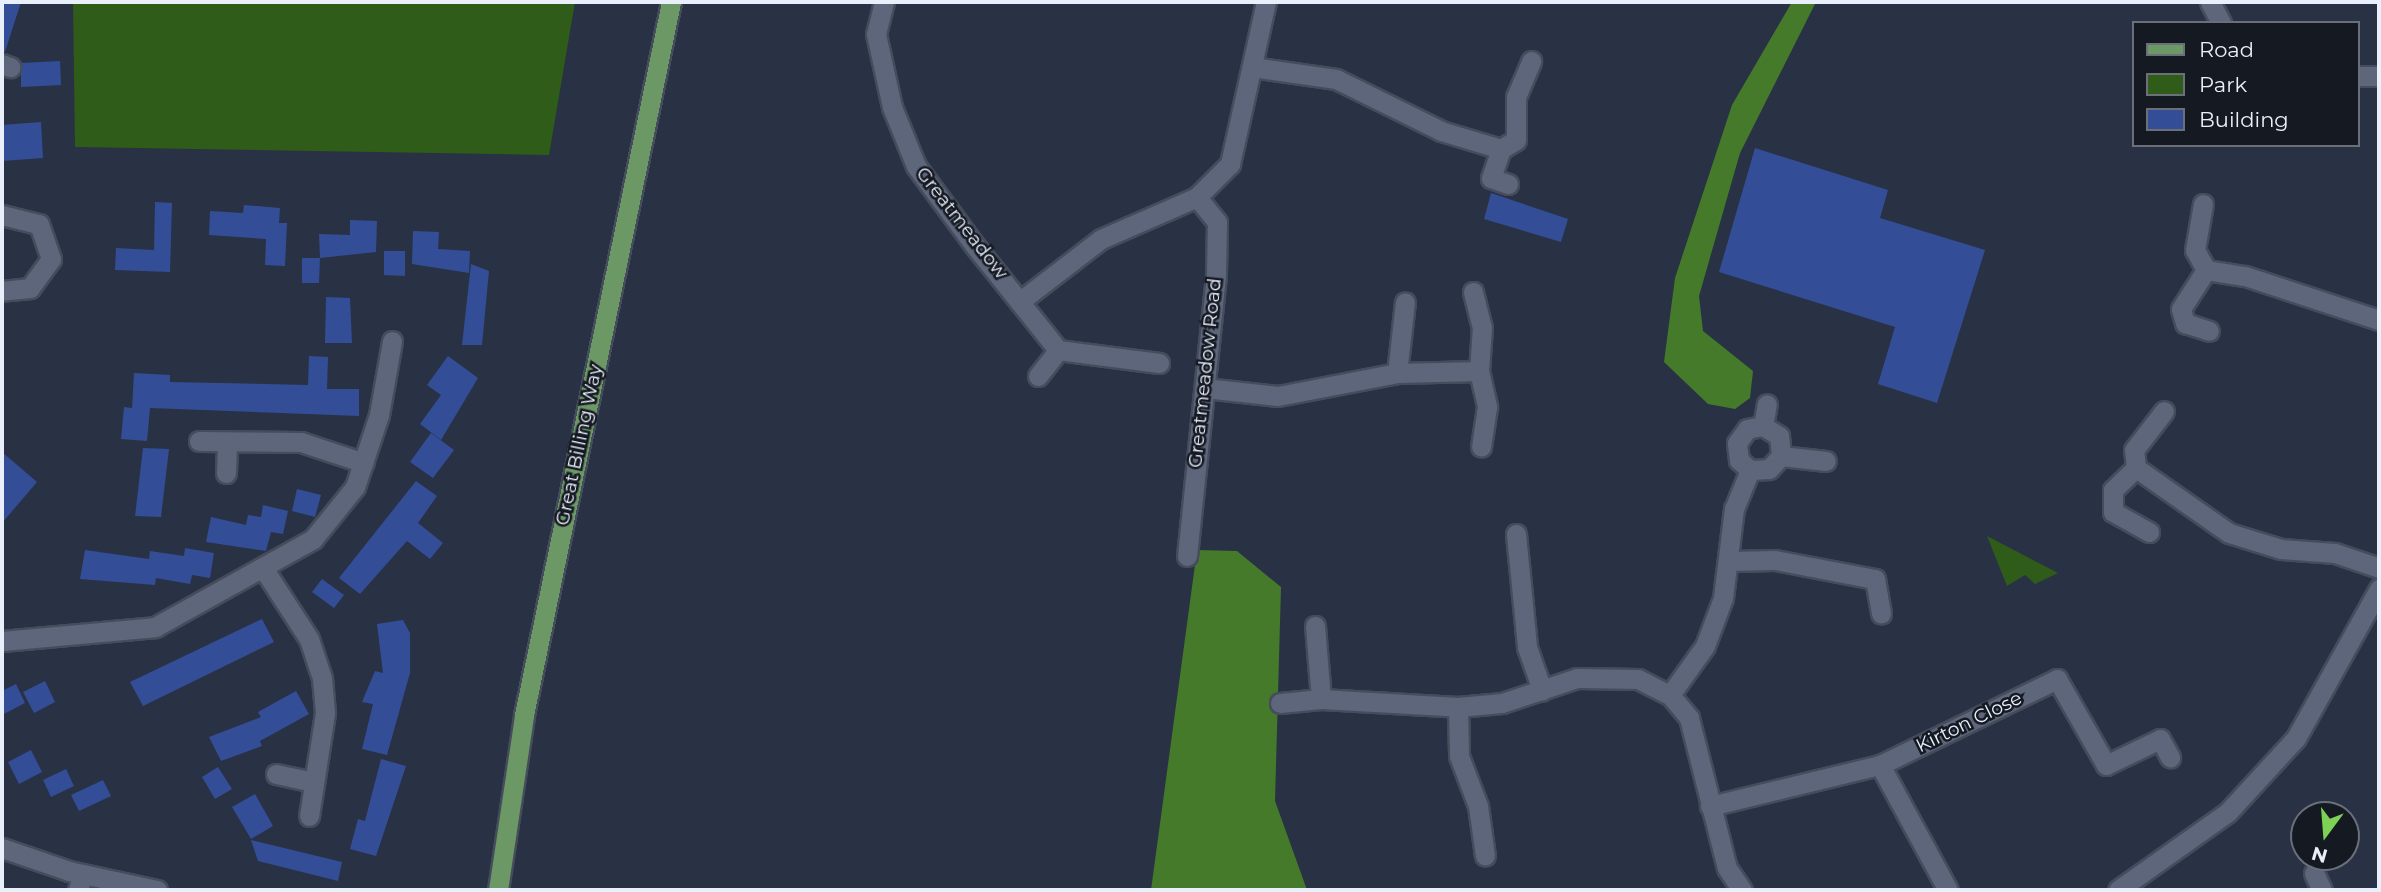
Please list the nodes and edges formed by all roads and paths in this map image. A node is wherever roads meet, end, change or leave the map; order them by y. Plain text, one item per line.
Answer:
1 (671, 2) edge
2 (884, 2) edge
3 (1265, 2) edge
4 (2210, 2) edge
5 (2220, 21) edge
6 (1531, 61) dead end
7 (1252, 67) junction
8 (2360, 76) edge
9 (2379, 76) edge
10 (1501, 149) junction
11 (1508, 184) dead end
12 (1197, 197) junction
13 (2203, 204) dead end
14 (2, 215) edge
15 (2206, 270) junction
16 (2, 291) edge
17 (1473, 292) dead end
18 (1023, 299) junction
19 (1405, 302) dead end
20 (2379, 320) edge
21 (2209, 331) dead end
22 (391, 341) dead end
23 (1058, 350) junction
24 (1160, 363) dead end
25 (1479, 371) junction
26 (1397, 373) junction
27 (1038, 376) dead end
28 (1205, 388) junction
29 (1768, 404) dead end
30 (2164, 411) dead end
31 (1763, 426) junction
32 (199, 441) dead end
33 (227, 442) junction
34 (1481, 447) dead end
35 (1781, 456) junction
36 (1826, 461) dead end
37 (364, 463) junction
38 (2136, 468) junction
39 (1750, 470) junction
40 (226, 474) dead end
41 (2149, 532) dead end
42 (1516, 534) dead end
43 (1186, 556) dead end
44 (1731, 562) junction
45 (2379, 568) edge
46 (265, 570) junction
47 (2379, 589) edge
48 (1881, 614) dead end
49 (1315, 626) dead end
50 (2, 641) edge
51 (1542, 690) junction
52 (1670, 695) junction
53 (1321, 699) junction
54 (1280, 703) dead end
55 (1458, 708) junction
56 (2170, 757) dead end
57 (1880, 765) junction
58 (276, 774) dead end
59 (314, 782) junction
60 (1710, 806) junction
61 (309, 816) dead end
62 (2, 848) edge
63 (1485, 856) dead end
64 (80, 882) edge
65 (157, 890) edge
66 (498, 890) edge
67 (1742, 890) edge
68 (1948, 890) edge
69 (2118, 890) edge

1 - 66 main road, Great Billing Way
2 - 18 street, Greatmeadow
3 - 7 street
4 - 5 street
6 - 10 street
7 - 10 street
7 - 12 street
8 - 9 street
10 - 11 street
12 - 18 street
12 - 28 street, Greatmeadow Road
13 - 15 street
14 - 16 street
15 - 20 street
15 - 21 street
17 - 25 street
18 - 23 street, Greatmeadow
19 - 26 street
22 - 37 street
23 - 24 street
23 - 27 street
25 - 26 street
25 - 34 street
26 - 28 street
28 - 43 street, Greatmeadow Road
29 - 31 street
30 - 38 street
31 - 35 street
31 - 39 street
32 - 33 street
33 - 37 street
33 - 40 street
35 - 36 street
35 - 39 street
37 - 46 street
38 - 41 street
38 - 45 street
39 - 44 street
42 - 51 street
44 - 48 street
44 - 52 street
46 - 50 street
46 - 59 street
47 - 69 street
49 - 53 street
51 - 52 street
51 - 55 street
52 - 60 street
53 - 54 street
53 - 55 street
55 - 63 street
56 - 57 street, Kirton Close
57 - 60 street, Kirton Close
57 - 68 street
58 - 59 street
59 - 61 street
60 - 67 street
62 - 64 street
64 - 65 street

